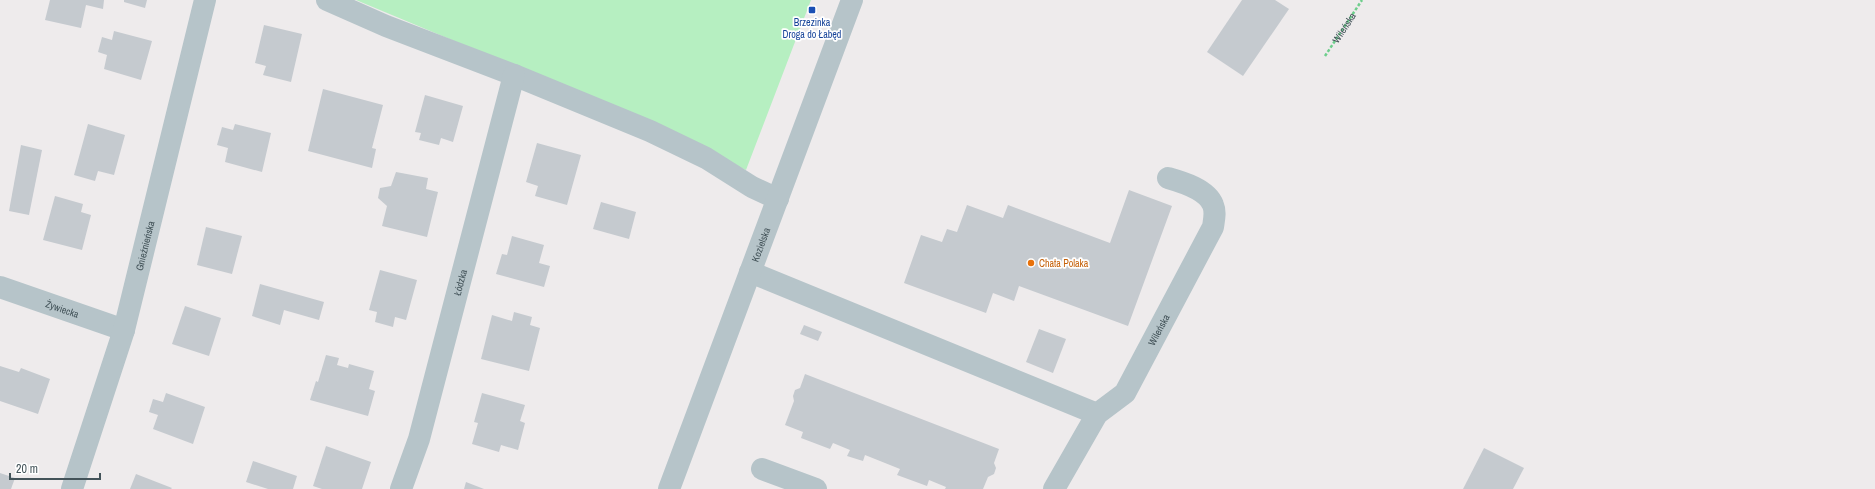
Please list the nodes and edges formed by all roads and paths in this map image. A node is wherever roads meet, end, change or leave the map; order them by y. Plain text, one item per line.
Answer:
1 (206, 0) edge
2 (327, 0) edge
3 (852, 0) edge
4 (1362, 0) edge
5 (1325, 56) dead end
6 (514, 75) junction
7 (1168, 178) dead end
8 (778, 199) junction
9 (750, 272) junction
10 (0, 287) edge
11 (124, 330) junction
12 (1097, 414) junction
13 (762, 469) dead end
14 (72, 489) edge
15 (401, 489) edge
16 (669, 489) edge
17 (816, 489) edge
18 (1054, 489) edge

1 - 11 street, Gnieźnieńska
2 - 6 street
3 - 8 street, Kozielska
4 - 5 path, Wileńska
6 - 8 street
6 - 15 street, Łódzka
7 - 12 street, Wileńska
8 - 9 street, Kozielska
9 - 12 street
9 - 16 street, Kozielska
10 - 11 street, Żywiecka
11 - 14 street, Gnieźnieńska
12 - 18 street, Wileńska
13 - 17 street

